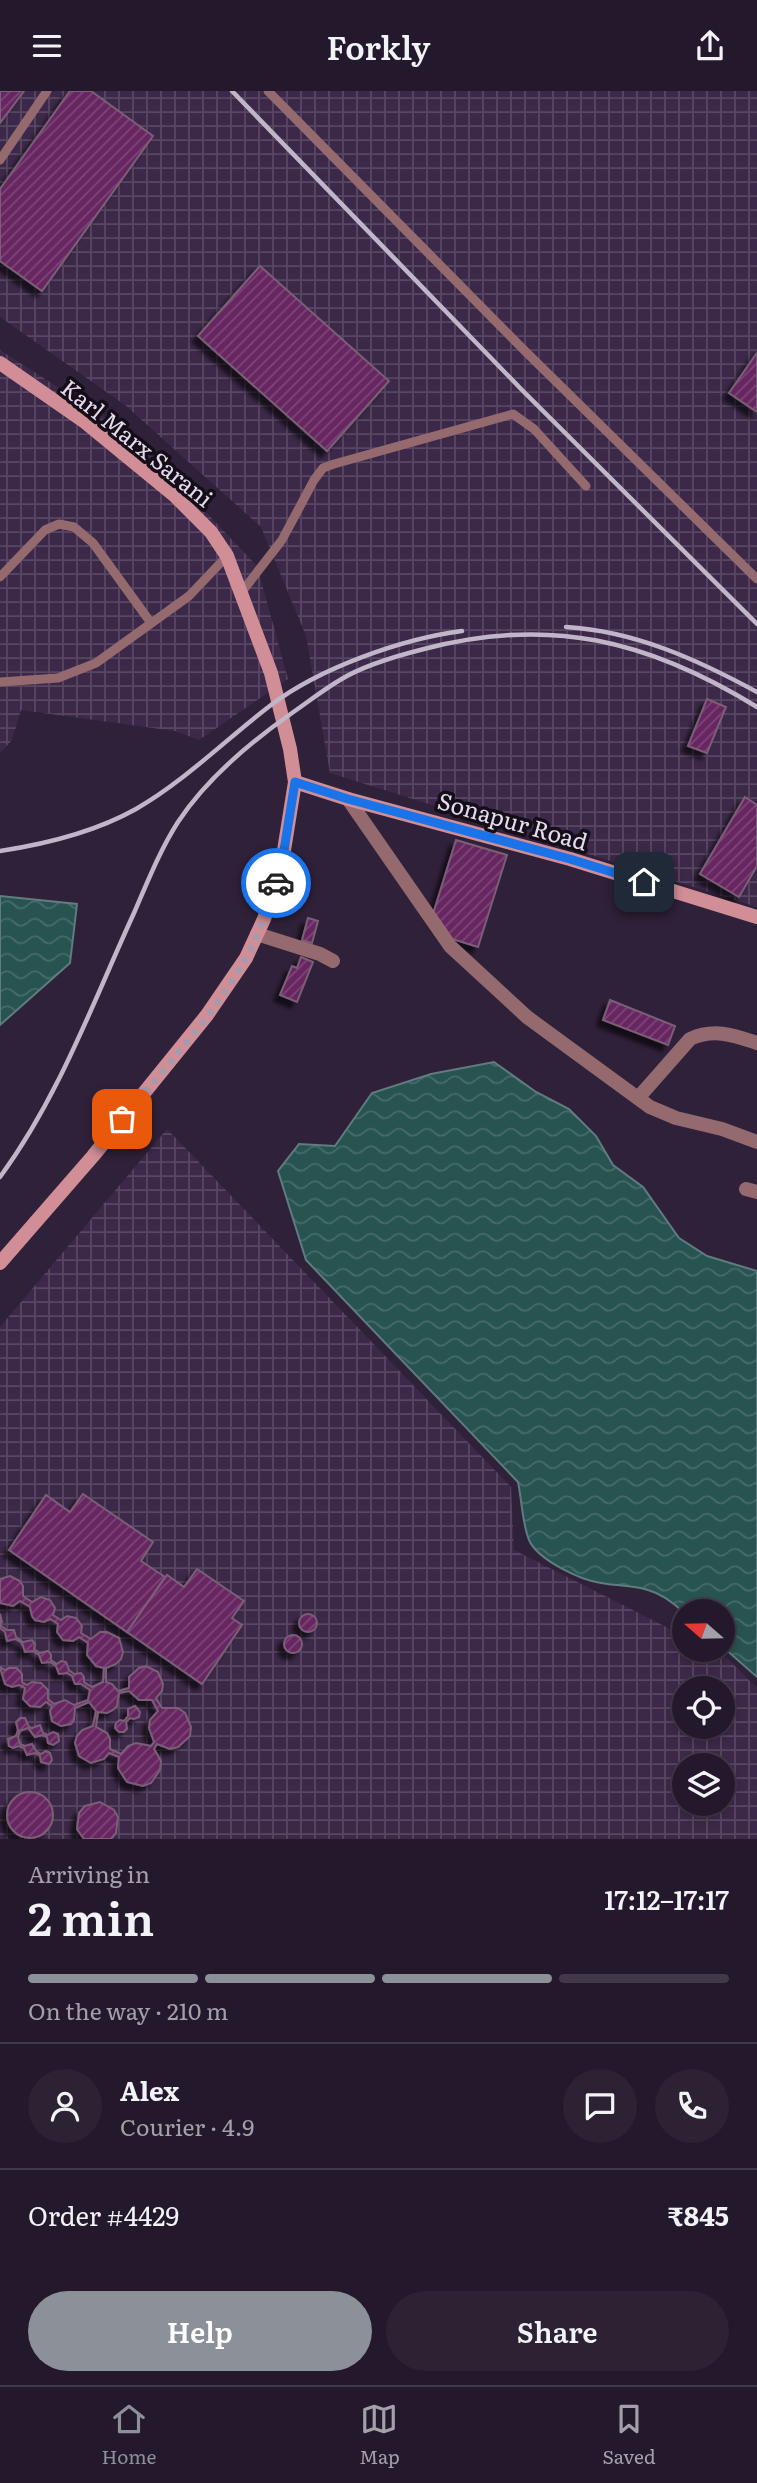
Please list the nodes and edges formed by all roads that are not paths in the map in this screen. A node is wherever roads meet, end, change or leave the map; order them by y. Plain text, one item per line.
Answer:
1 (47, 91) edge
2 (268, 91) edge
3 (0, 160) edge
4 (0, 363) edge
5 (586, 486) dead end
6 (227, 556) junction
7 (0, 577) edge
8 (757, 579) edge
9 (241, 593) junction
10 (151, 623) junction
11 (0, 682) edge
12 (295, 782) junction
13 (348, 799) junction
14 (757, 917) edge
15 (257, 933) junction
16 (333, 961) dead end
17 (757, 1043) edge
18 (638, 1098) junction
19 (757, 1142) edge
20 (0, 1263) edge

1 - 3 lane
2 - 8 lane
4 - 6 main road, Karl Marx Sarani
5 - 9 lane
6 - 9 main road, Karl Marx Sarani
6 - 10 lane
7 - 10 lane
9 - 12 main road, Karl Marx Sarani
10 - 11 lane
12 - 13 main road, Sonapur Road
12 - 15 main road, Karl Marx Sarani
13 - 14 main road, Sonapur Road
13 - 18 street
15 - 16 street
15 - 20 main road, Karl Marx Sarani
17 - 18 street
18 - 19 street

